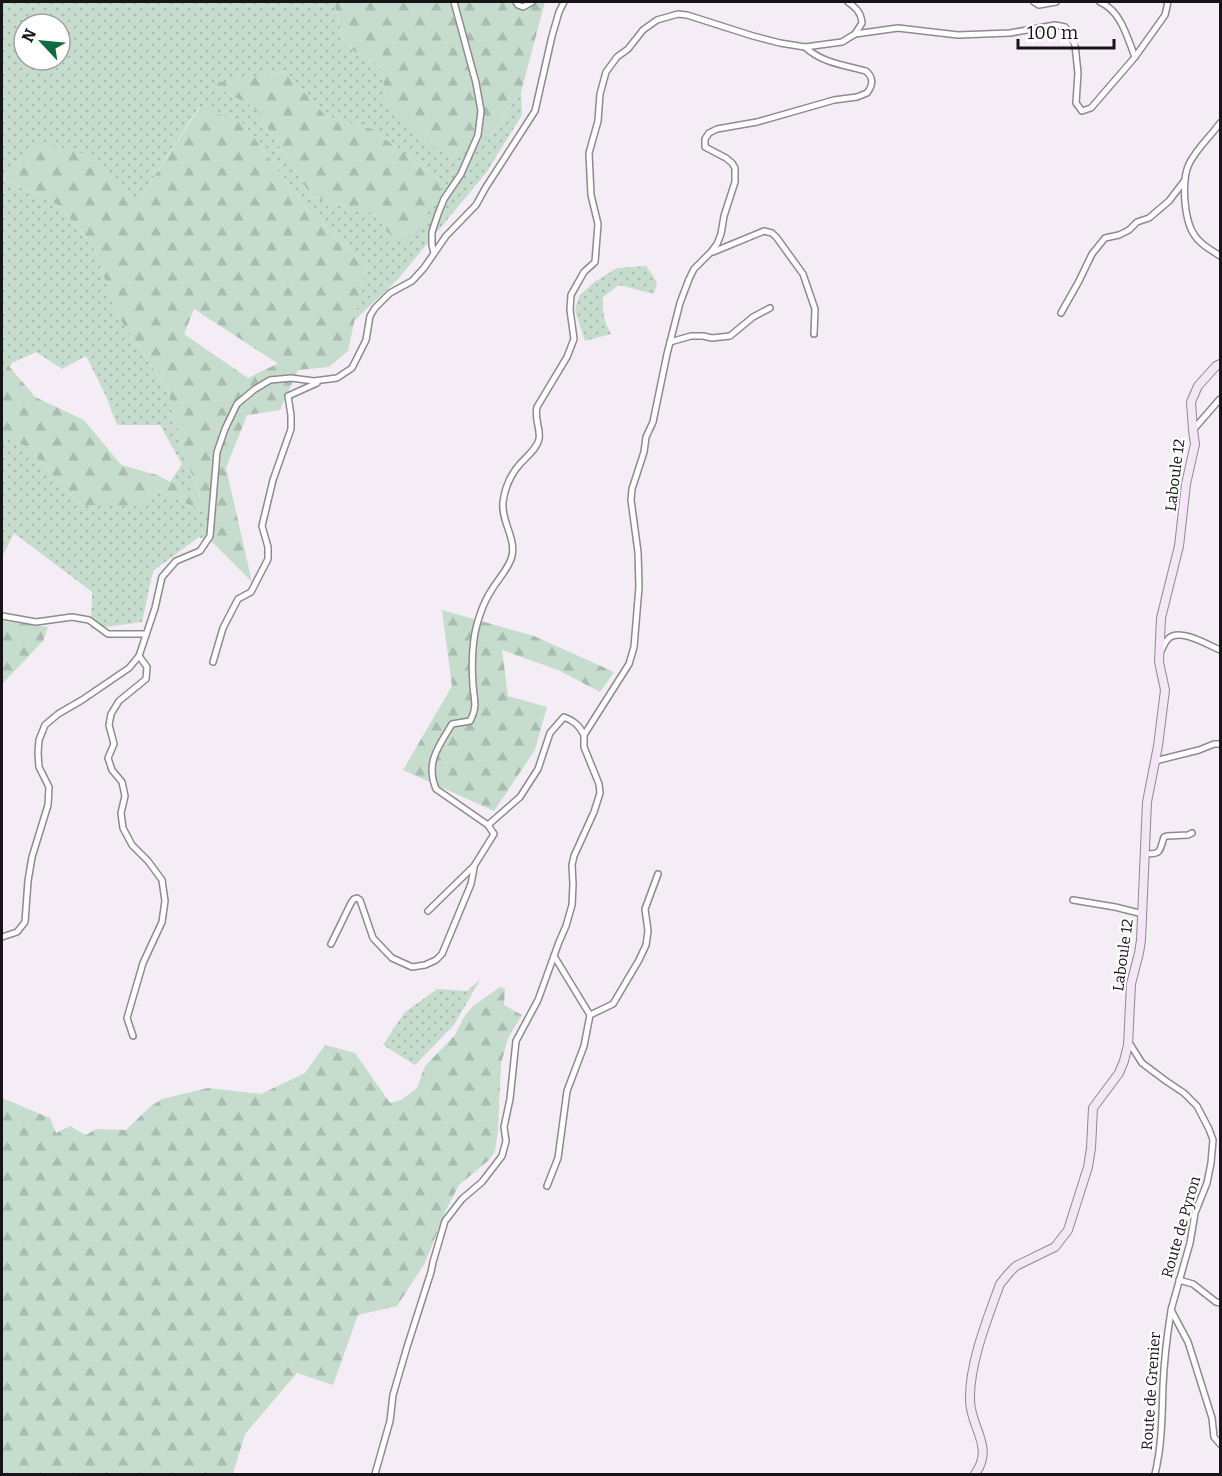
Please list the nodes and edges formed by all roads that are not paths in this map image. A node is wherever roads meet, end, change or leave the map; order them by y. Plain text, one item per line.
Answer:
1 (454, 2) edge
2 (516, 2) edge
3 (532, 2) edge
4 (564, 2) edge
5 (848, 2) edge
6 (1034, 2) edge
7 (1056, 2) edge
8 (1100, 2) edge
9 (1168, 2) edge
10 (855, 34) junction
11 (805, 47) junction
12 (1135, 57) junction
13 (1221, 123) edge
14 (1185, 180) junction
15 (711, 252) junction
16 (434, 253) junction
17 (1221, 256) edge
18 (770, 308) dead end
19 (1061, 313) dead end
20 (814, 333) dead end
21 (670, 342) junction
22 (1221, 364) edge
23 (337, 378) junction
24 (1221, 399) edge
25 (1193, 430) junction
26 (2, 616) edge
27 (145, 634) junction
28 (1221, 650) edge
29 (1160, 653) junction
30 (139, 656) junction
31 (213, 662) dead end
32 (584, 735) junction
33 (1220, 744) edge
34 (1155, 761) junction
35 (489, 825) junction
36 (1192, 833) dead end
37 (1144, 854) junction
38 (474, 866) junction
39 (658, 874) dead end
40 (1074, 900) dead end
41 (428, 911) dead end
42 (1143, 914) junction
43 (2, 938) edge
44 (331, 944) dead end
45 (554, 956) junction
46 (590, 1015) junction
47 (133, 1036) dead end
48 (1128, 1041) junction
49 (1139, 1059) junction
50 (1124, 1061) junction
51 (1221, 1139) edge
52 (1213, 1140) junction
53 (548, 1186) dead end
54 (1179, 1280) junction
55 (1221, 1303) edge
56 (1171, 1310) junction
57 (1221, 1444) edge
58 (375, 1474) edge
59 (975, 1474) edge
60 (1155, 1474) edge

1 - 16 street
2 - 3 street
4 - 16 street
5 - 10 street
6 - 7 street
8 - 12 street
9 - 12 street
10 - 11 street
10 - 12 street
11 - 15 street
11 - 35 street
13 - 14 street
14 - 17 street
14 - 19 street
15 - 20 street
15 - 21 street
16 - 23 street
18 - 21 street
21 - 32 street
22 - 25 street, Laboule 12
23 - 27 street
23 - 31 street
24 - 25 street
25 - 29 street, Laboule 12
26 - 27 street
27 - 30 street
28 - 29 street
29 - 34 street, Laboule 12
30 - 43 street
30 - 47 street
32 - 35 street
32 - 45 street
33 - 34 street
34 - 37 street, Laboule 12
35 - 38 street
36 - 37 street
37 - 42 street, Laboule 12
38 - 41 street
38 - 44 street
39 - 46 street
40 - 42 street
42 - 48 street, Laboule 12
45 - 46 street
45 - 58 street
46 - 53 street
48 - 49 street
48 - 50 street, Laboule 12
49 - 50 street
49 - 52 street
50 - 59 street, Laboule 12
51 - 52 street
52 - 54 street, Route de Pyron
54 - 55 street
54 - 56 street, Route de Pyron
56 - 57 street
56 - 60 street, Route de Grenier

